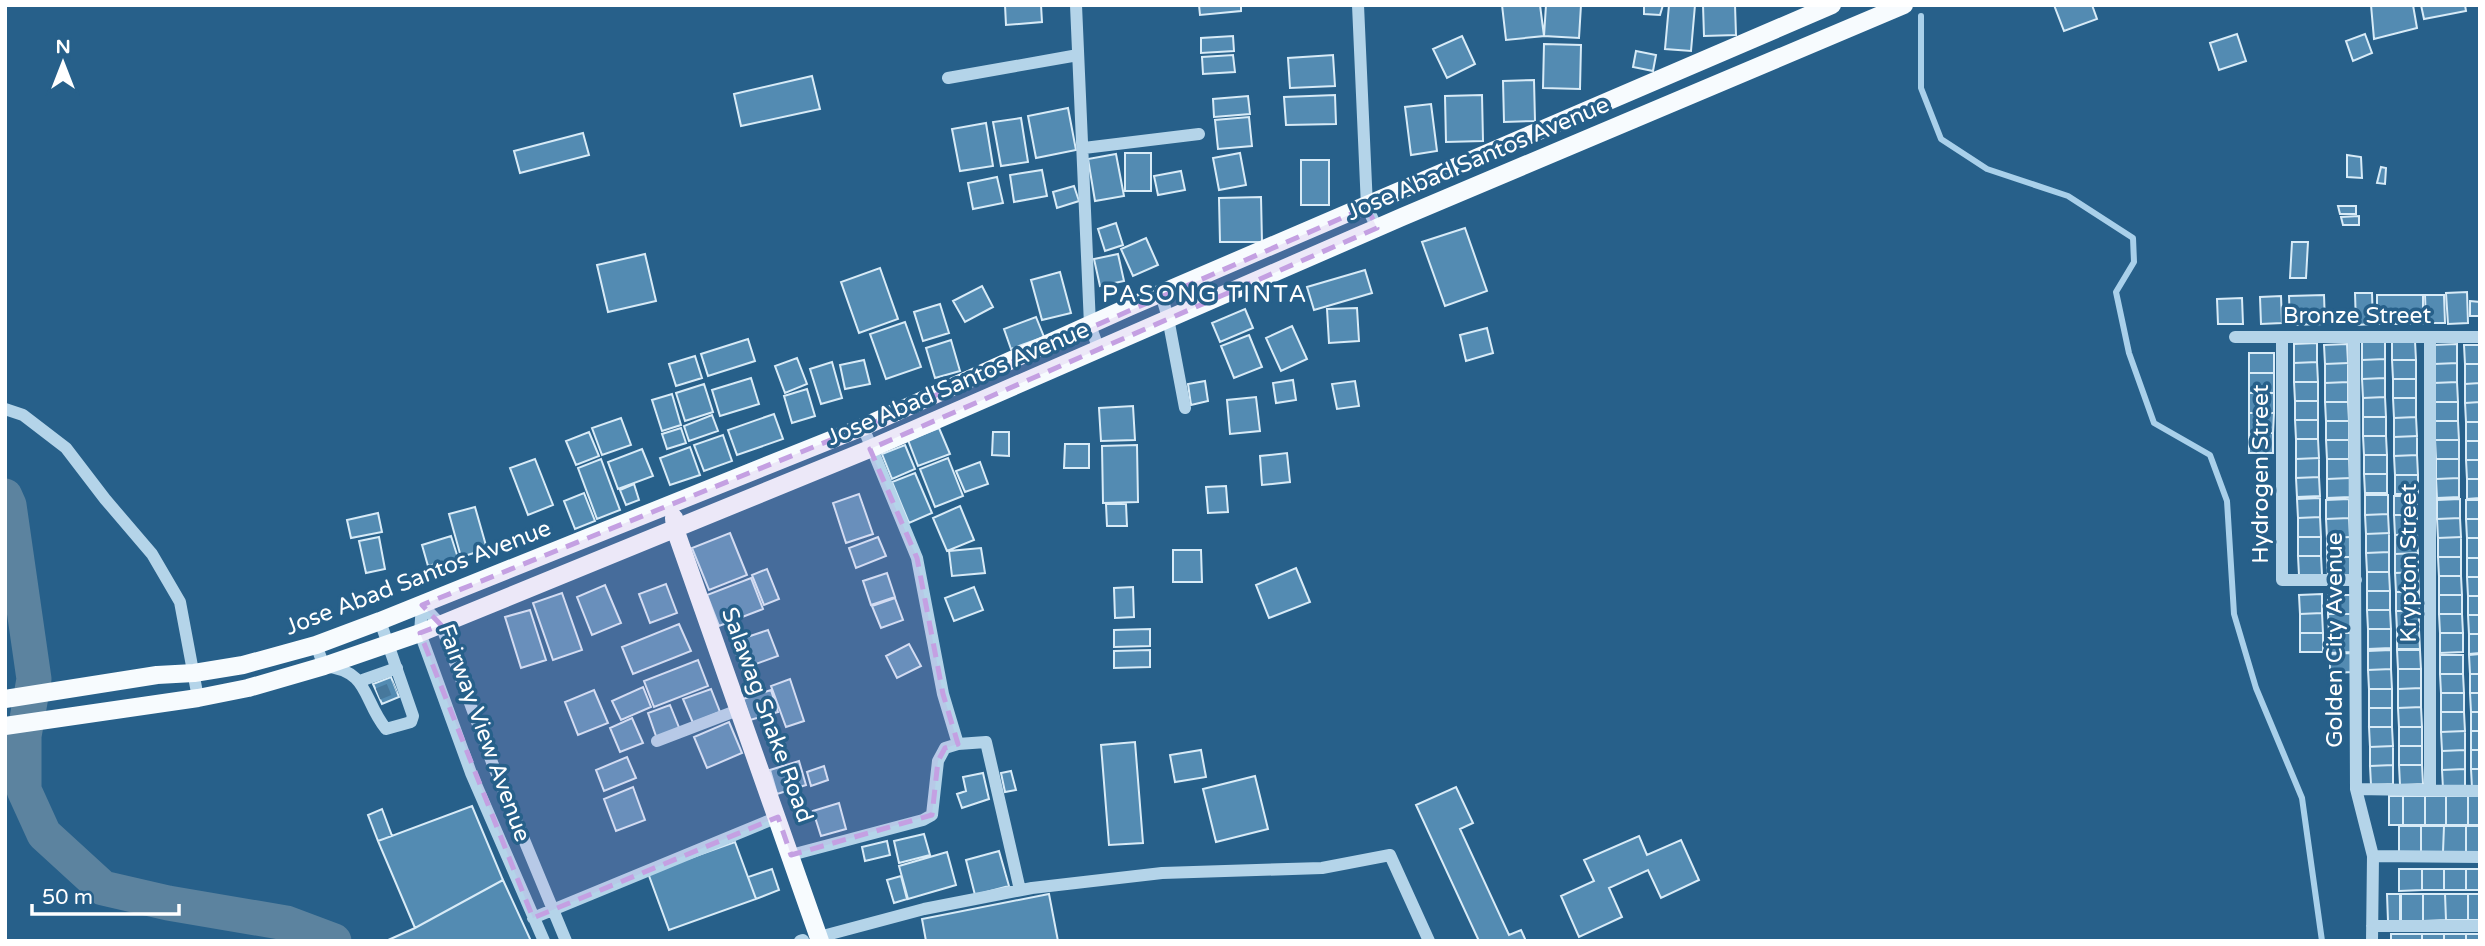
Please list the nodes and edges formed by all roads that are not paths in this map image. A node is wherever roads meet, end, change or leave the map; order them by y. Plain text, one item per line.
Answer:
1 (1076, 5) edge
2 (1358, 5) edge
3 (1832, 5) edge
4 (1894, 8) edge
5 (1079, 55) junction
6 (948, 78) dead end
7 (1199, 134) dead end
8 (1084, 148) junction
9 (1367, 207) junction
10 (1377, 228) junction
11 (1161, 294) junction
12 (1168, 318) junction
13 (1090, 325) junction
14 (2235, 337) dead end
15 (2283, 337) junction
16 (2354, 337) junction
17 (2430, 337) junction
18 (2480, 337) edge
19 (1099, 350) junction
20 (1185, 408) dead end
21 (5, 409) edge
22 (863, 427) junction
23 (872, 448) junction
24 (673, 505) junction
25 (675, 529) junction
26 (2356, 580) junction
27 (422, 605) junction
28 (380, 621) junction
29 (441, 625) junction
30 (420, 634) junction
31 (316, 645) junction
32 (388, 645) junction
33 (324, 666) junction
34 (397, 668) junction
35 (194, 673) junction
36 (360, 681) junction
37 (198, 698) junction
38 (5, 699) edge
39 (738, 710) junction
40 (5, 726) edge
41 (657, 741) dead end
42 (958, 744) junction
43 (493, 765) junction
44 (471, 773) junction
45 (2356, 789) junction
46 (2430, 789) junction
47 (2480, 791) edge
48 (778, 817) junction
49 (792, 855) junction
50 (2374, 856) junction
51 (2480, 856) edge
52 (1020, 890) junction
53 (552, 909) junction
54 (533, 918) junction
55 (2372, 926) junction
56 (2480, 926) edge
57 (811, 940) edge
58 (544, 941) edge
59 (566, 941) edge
60 (1429, 941) edge
61 (2372, 941) edge

1 - 5 street
2 - 9 street
3 - 9 main road, Jose Abad Santos Avenue
4 - 10 main road, Jose Abad Santos Avenue
5 - 6 street
5 - 8 street
7 - 8 street
8 - 13 street
9 - 10 street
9 - 11 main road, Jose Abad Santos Avenue
10 - 12 main road, Jose Abad Santos Avenue
11 - 12 street
11 - 13 main road, Jose Abad Santos Avenue
12 - 19 main road, Jose Abad Santos Avenue
12 - 20 street
13 - 19 street
13 - 22 main road, Jose Abad Santos Avenue
14 - 15 street, Bronze Street
15 - 16 street, Bronze Street
15 - 26 street, Hydrogen Street
16 - 17 street, Bronze Street
16 - 26 street, Golden City Avenue
17 - 18 street, Bronze Street
17 - 46 street, Krypton Street
19 - 23 main road, Jose Abad Santos Avenue
21 - 35 street
22 - 23 street
22 - 24 main road, Jose Abad Santos Avenue
23 - 25 main road, Jose Abad Santos Avenue
23 - 42 street
24 - 25 main road, Salawag Snake Road
24 - 27 main road, Jose Abad Santos Avenue
25 - 29 main road, Jose Abad Santos Avenue
25 - 39 main road, Salawag Snake Road
26 - 45 street, Golden City Avenue
27 - 28 main road, Jose Abad Santos Avenue
27 - 29 street, Fairway View Avenue
27 - 30 street, Fairway View Avenue
28 - 31 main road, Jose Abad Santos Avenue
28 - 32 street
29 - 30 main road, Jose Abad Santos Avenue
29 - 43 street, Fairway View Avenue
30 - 32 main road, Jose Abad Santos Avenue
30 - 44 street, Fairway View Avenue
31 - 33 street
31 - 35 main road, Jose Abad Santos Avenue
32 - 33 main road, Jose Abad Santos Avenue
32 - 34 street
33 - 36 street
33 - 37 main road, Jose Abad Santos Avenue
34 - 36 street
34 - 36 street
35 - 37 street
35 - 38 main road, Jose Abad Santos Avenue
37 - 40 main road, Jose Abad Santos Avenue
39 - 41 street
39 - 48 main road, Salawag Snake Road
42 - 49 street
42 - 52 street
43 - 44 street
43 - 53 street, Fairway View Avenue
44 - 54 street, Fairway View Avenue
45 - 46 street
45 - 50 street, Golden City Avenue
46 - 47 street
48 - 49 main road, Salawag Snake Road
48 - 53 street
49 - 57 main road, Salawag Snake Road
50 - 51 street
50 - 55 street, Golden City Avenue
52 - 57 street
52 - 60 street
53 - 54 street
53 - 59 street, Fairway View Avenue
54 - 58 street, Fairway View Avenue
55 - 56 street
55 - 61 street, Golden City Avenue

